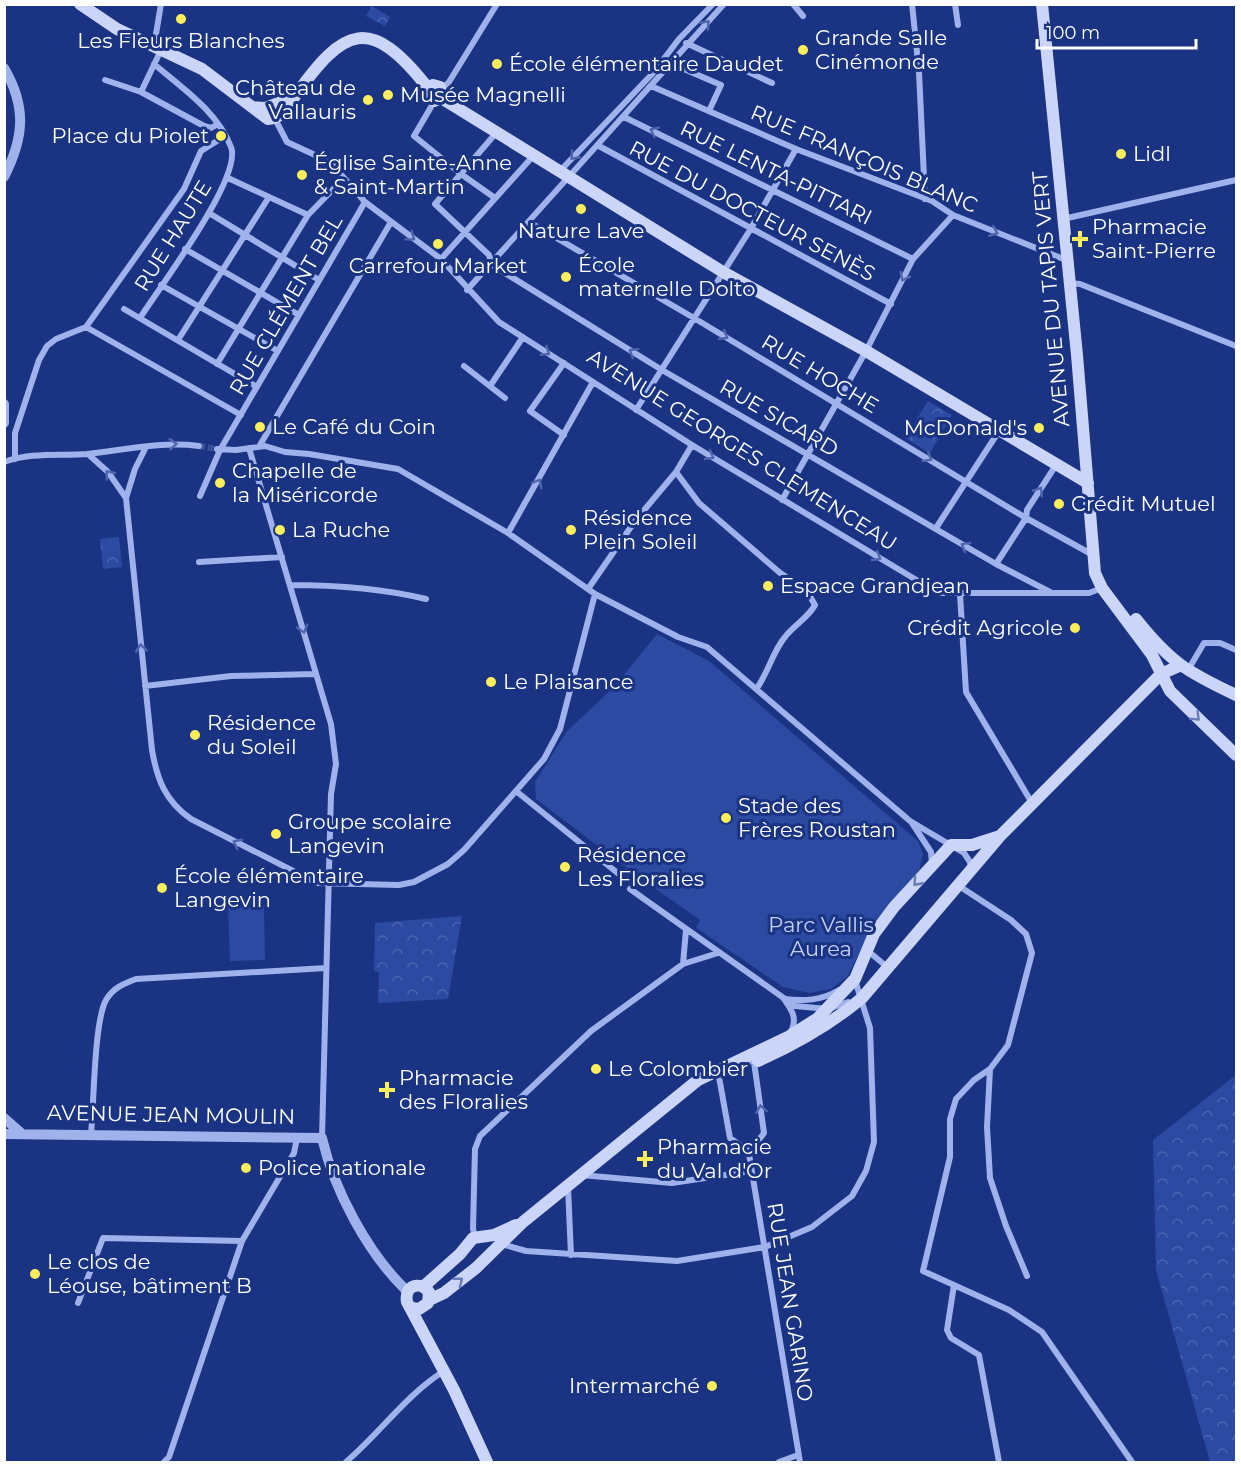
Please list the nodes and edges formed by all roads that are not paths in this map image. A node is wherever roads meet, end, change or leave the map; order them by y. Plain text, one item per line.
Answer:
1 (80, 4) edge
2 (161, 4) edge
3 (496, 4) edge
4 (713, 4) edge
5 (724, 4) edge
6 (792, 4) edge
7 (912, 4) edge
8 (955, 4) edge
9 (1042, 4) edge
10 (803, 16) dead end
11 (958, 25) dead end
12 (679, 39) junction
13 (688, 44) junction
14 (158, 48) junction
15 (666, 56) junction
16 (672, 61) junction
17 (154, 64) junction
18 (4, 68) edge
19 (655, 76) junction
20 (105, 80) dead end
21 (772, 83) dead end
22 (651, 86) junction
23 (141, 92) junction
24 (441, 93) junction
25 (295, 96) junction
26 (252, 107) junction
27 (431, 107) dead end
28 (709, 111) junction
29 (612, 115) junction
30 (275, 118) junction
31 (622, 119) junction
32 (218, 124) junction
33 (496, 133) junction
34 (594, 134) junction
35 (225, 136) junction
36 (601, 144) junction
37 (796, 149) junction
38 (535, 155) junction
39 (461, 174) junction
40 (564, 174) junction
41 (4, 177) edge
42 (228, 178) junction
43 (344, 178) junction
44 (1236, 180) edge
45 (773, 190) junction
46 (269, 197) junction
47 (495, 198) junction
48 (925, 199) junction
49 (365, 202) junction
50 (209, 213) junction
51 (308, 215) junction
52 (952, 215) junction
53 (1063, 219) junction
54 (392, 222) junction
55 (529, 222) junction
56 (750, 230) junction
57 (464, 233) junction
58 (245, 234) junction
59 (185, 249) junction
60 (282, 257) junction
61 (441, 259) junction
62 (913, 259) junction
63 (1066, 260) junction
64 (492, 265) junction
65 (222, 270) junction
66 (723, 272) junction
67 (320, 280) junction
68 (1068, 283) junction
69 (161, 285) junction
70 (467, 290) junction
71 (261, 293) junction
72 (891, 304) junction
73 (199, 306) junction
74 (124, 309) dead end
75 (299, 315) junction
76 (140, 318) junction
77 (694, 318) junction
78 (86, 327) junction
79 (239, 328) junction
80 (523, 338) junction
81 (178, 340) junction
82 (1236, 346) edge
83 (278, 351) junction
84 (866, 351) junction
85 (564, 363) junction
86 (218, 364) junction
87 (464, 366) dead end
88 (662, 370) junction
89 (593, 382) junction
90 (490, 386) junction
91 (257, 387) junction
92 (505, 398) dead end
93 (837, 403) junction
94 (4, 404) edge
95 (636, 410) junction
96 (241, 414) junction
97 (4, 423) edge
98 (999, 431) junction
99 (564, 435) junction
100 (260, 445) junction
101 (692, 445) junction
102 (199, 446) tunnel mouth
103 (146, 447) junction
104 (249, 448) junction
105 (219, 449) junction
106 (808, 452) junction
107 (88, 454) junction
108 (15, 459) junction
109 (4, 462) edge
110 (1056, 465) junction
111 (676, 472) junction
112 (965, 480) junction
113 (1088, 483) junction
114 (200, 496) dead end
115 (126, 498) junction
116 (782, 500) junction
117 (1026, 518) junction
118 (936, 528) junction
119 (508, 533) junction
120 (1093, 555) junction
121 (282, 557) junction
122 (199, 562) dead end
123 (996, 564) junction
124 (290, 585) junction
125 (1102, 588) junction
126 (588, 589) junction
127 (1054, 592) junction
128 (595, 594) junction
129 (960, 594) junction
130 (426, 598) dead end
131 (1236, 650) edge
132 (1183, 668) junction
133 (316, 674) junction
134 (1161, 674) junction
135 (145, 686) junction
136 (757, 688) junction
137 (1236, 695) edge
138 (1236, 755) edge
139 (516, 791) junction
140 (1032, 803) junction
141 (910, 821) junction
142 (1000, 836) junction
143 (951, 845) junction
144 (932, 866) junction
145 (970, 873) junction
146 (621, 875) dead end
147 (328, 885) junction
148 (959, 886) junction
149 (630, 889) dead end
150 (686, 930) junction
151 (868, 951) junction
152 (718, 953) junction
153 (683, 964) junction
154 (887, 965) junction
155 (326, 968) junction
156 (855, 979) junction
157 (861, 995) junction
158 (784, 999) junction
159 (798, 1000) junction
160 (803, 1008) junction
161 (828, 1009) junction
162 (809, 1024) junction
163 (788, 1037) junction
164 (778, 1052) junction
165 (748, 1061) junction
166 (990, 1069) junction
167 (721, 1073) junction
168 (4, 1118) edge
169 (20, 1132) junction
170 (4, 1134) edge
171 (91, 1134) junction
172 (297, 1137) junction
173 (322, 1138) junction
174 (748, 1148) junction
175 (751, 1171) junction
176 (581, 1175) junction
177 (568, 1186) junction
178 (523, 1222) junction
179 (476, 1238) junction
180 (242, 1241) junction
181 (765, 1247) junction
182 (492, 1250) junction
183 (571, 1256) junction
184 (1027, 1276) dead end
185 (954, 1285) junction
186 (423, 1287) junction
187 (407, 1291) junction
188 (428, 1303) junction
189 (78, 1304) dead end
190 (412, 1308) junction
191 (424, 1334) junction
192 (444, 1371) junction
193 (798, 1455) junction
194 (164, 1462) edge
195 (346, 1462) edge
196 (487, 1462) edge
197 (779, 1462) edge
198 (800, 1462) edge
199 (999, 1462) edge
200 (1132, 1462) edge

1 - 14 main road
2 - 14 street
3 - 24 street
4 - 12 street
13 -> 5 street
6 - 10 street
7 - 48 street
8 - 11 street
9 - 53 main road, AVENUE DU TAPIS VERT
12 - 13 street
12 - 15 street
13 - 16 street
13 - 21 street
14 - 17 street
14 - 26 main road
15 - 16 street
15 - 19 street
16 - 19 street
16 - 28 street
17 - 23 street
17 - 32 street
18 - 41 street
19 - 22 street
19 - 29 street
20 - 23 street
22 - 28 street, RUE FRANÇOIS BLANC
22 - 31 street
23 - 32 street
24 - 25 main road
24 - 33 main road
25 - 26 main road
25 - 30 main road
26 - 30 main road
27 - 39 street
28 - 37 street, RUE FRANÇOIS BLANC
29 - 31 street, RUE LENTA-PITTARI
29 - 34 street
30 - 43 street, AVENUE GEORGES CLEMENCEAU
31 - 36 street
45 -> 31 street, RUE LENTA-PITTARI
32 - 35 street
33 - 38 main road
33 - 39 street
34 - 36 street, RUE DU DOCTEUR SENÈS
34 -> 40 street
35 - 42 street, RUE HAUTE
35 - 78 street
36 - 40 street
36 - 56 street, RUE DU DOCTEUR SENÈS
37 - 45 street
37 - 48 street, RUE FRANÇOIS BLANC
38 - 40 main road
38 - 47 street
39 - 47 street
39 - 57 street
40 - 55 street
40 - 66 main road
42 - 46 street
42 - 50 street, RUE HAUTE
43 - 49 street, AVENUE GEORGES CLEMENCEAU
43 - 51 street
44 - 53 street
45 - 56 street
45 - 62 street, RUE LENTA-PITTARI
46 - 51 street
46 - 58 street
47 - 57 street
48 - 52 street, RUE FRANÇOIS BLANC
49 - 54 street, AVENUE GEORGES CLEMENCEAU
49 - 67 street, RUE CLÉMENT BEL
50 - 58 street
50 - 59 street, RUE HAUTE
51 - 60 street
52 - 62 street
52 -> 63 street, RUE FRANÇOIS BLANC
53 - 63 main road, AVENUE DU TAPIS VERT
54 -> 61 street, AVENUE GEORGES CLEMENCEAU
54 - 100 street
55 - 64 street
55 - 77 street, RUE HOCHE
56 - 66 street
56 - 72 street, RUE DU DOCTEUR SENÈS
57 - 61 street
57 - 64 street
58 - 60 street
58 - 65 street
59 - 65 street
59 - 69 street, RUE HAUTE
60 - 67 street
60 - 71 street
61 - 70 street, AVENUE GEORGES CLEMENCEAU
62 -> 72 street
63 - 68 main road, AVENUE DU TAPIS VERT
64 - 70 street
88 -> 64 street, RUE SICARD
65 - 71 street
65 - 73 street
66 - 77 street
66 - 84 main road
67 - 75 street, RUE CLÉMENT BEL
68 - 82 street
68 - 113 main road, AVENUE DU TAPIS VERT
69 - 73 street
69 - 76 street, RUE HAUTE
70 - 80 street, AVENUE GEORGES CLEMENCEAU
71 - 75 street
71 - 79 street
72 - 84 street
73 - 79 street
73 - 81 street
74 - 76 street
75 - 83 street, RUE CLÉMENT BEL
76 - 81 street
77 - 88 street
77 -> 93 street, RUE HOCHE
78 - 96 street
78 - 108 street
79 - 83 street
79 - 86 street
80 -> 85 street, AVENUE GEORGES CLEMENCEAU
80 - 90 street
81 - 86 street
83 - 91 street, RUE CLÉMENT BEL
84 - 93 street
84 - 98 main road
85 - 89 street, AVENUE GEORGES CLEMENCEAU
85 - 99 street
86 - 91 street
87 - 90 street
88 - 95 street
88 - 106 street, RUE SICARD
89 - 95 street, AVENUE GEORGES CLEMENCEAU
89 - 99 street
90 - 92 street
91 - 96 street, RUE CLÉMENT BEL
93 - 106 street
93 -> 112 street, RUE HOCHE
94 - 97 street
95 - 101 street, AVENUE GEORGES CLEMENCEAU
96 - 105 street, RUE CLÉMENT BEL
98 - 110 main road
98 - 112 street
119 -> 99 street
100 - 104 street
100 - 119 street
101 - 111 street
101 -> 116 street, AVENUE GEORGES CLEMENCEAU
103 -> 102 street
103 - 107 street
103 - 115 street
104 - 105 street
104 - 121 street
105 - 114 street, RUE CLÉMENT BEL
106 - 116 street
106 - 118 street, RUE SICARD
107 - 108 street
115 -> 107 street
108 - 109 street
110 - 113 main road
117 -> 110 street
111 - 126 street
111 - 136 street
112 - 117 street, RUE HOCHE
112 - 118 street
113 - 120 main road, AVENUE DU TAPIS VERT
135 -> 115 street
116 -> 129 street, AVENUE GEORGES CLEMENCEAU
117 - 120 street, RUE HOCHE
117 - 123 street
123 -> 118 street, RUE SICARD
119 - 126 street
120 - 125 main road, AVENUE DU TAPIS VERT
121 - 122 street
121 - 124 street
123 - 127 street, RUE SICARD
124 - 130 street
124 -> 133 street
125 - 127 street, AVENUE GEORGES CLEMENCEAU
125 - 132 main road
125 - 134 main road
126 - 128 street
127 - 129 street, AVENUE GEORGES CLEMENCEAU
128 - 136 street
128 - 139 street
129 - 140 street
131 - 132 street
132 - 134 main road
132 - 137 main road
133 - 135 street
133 - 147 street
134 -> 138 main road
134 - 140 main road
147 -> 135 street
136 - 141 street
139 - 146 street
139 - 147 street
140 - 142 main road
141 - 143 street
141 - 144 street
142 - 143 main road
142 - 145 main road
143 - 144 main road
143 - 145 street
144 -> 151 main road
145 - 148 main road
147 - 155 street
148 - 154 main road
148 - 166 street
149 - 150 street
150 - 152 street
150 - 153 street
151 - 154 street
151 - 156 main road
152 - 153 street
152 - 158 street
153 - 179 street
154 - 157 main road
155 - 171 street
155 - 173 street
156 - 157 street
156 - 159 street
156 - 161 main road
157 - 161 street
157 - 164 main road
157 - 181 street
158 - 159 street
158 - 160 street
158 - 163 street
159 - 160 street
160 - 161 street
160 - 162 street
161 - 162 main road
162 - 163 main road
162 - 164 street
163 - 165 main road
164 - 165 main road
165 - 167 main road
174 -> 165 street
166 - 184 street
166 - 185 street
167 - 174 street
167 - 176 main road
168 - 169 street
169 - 170 street, AVENUE JEAN MOULIN
169 - 171 street, AVENUE JEAN MOULIN
171 - 172 street, AVENUE JEAN MOULIN
172 - 173 street, AVENUE JEAN MOULIN
172 - 180 street
173 - 187 street
174 - 175 street, RUE JEAN GARINO
175 - 176 street
175 - 181 street, RUE JEAN GARINO
176 - 177 main road
177 - 178 main road
177 - 183 street
178 - 179 main road
178 - 182 main road
179 - 182 main road
179 - 182 main road
179 - 186 main road
180 - 189 street
180 - 194 street
181 - 183 street
181 - 193 street, RUE JEAN GARINO
182 - 183 street
188 -> 182 main road
185 - 199 street
185 - 200 street
186 - 187 main road
186 - 188 main road
187 - 190 main road
188 - 190 main road
188 - 191 main road
190 - 191 main road
191 - 192 main road
192 - 195 street
192 - 196 main road
193 - 197 street
193 - 198 street, RUE JEAN GARINO

